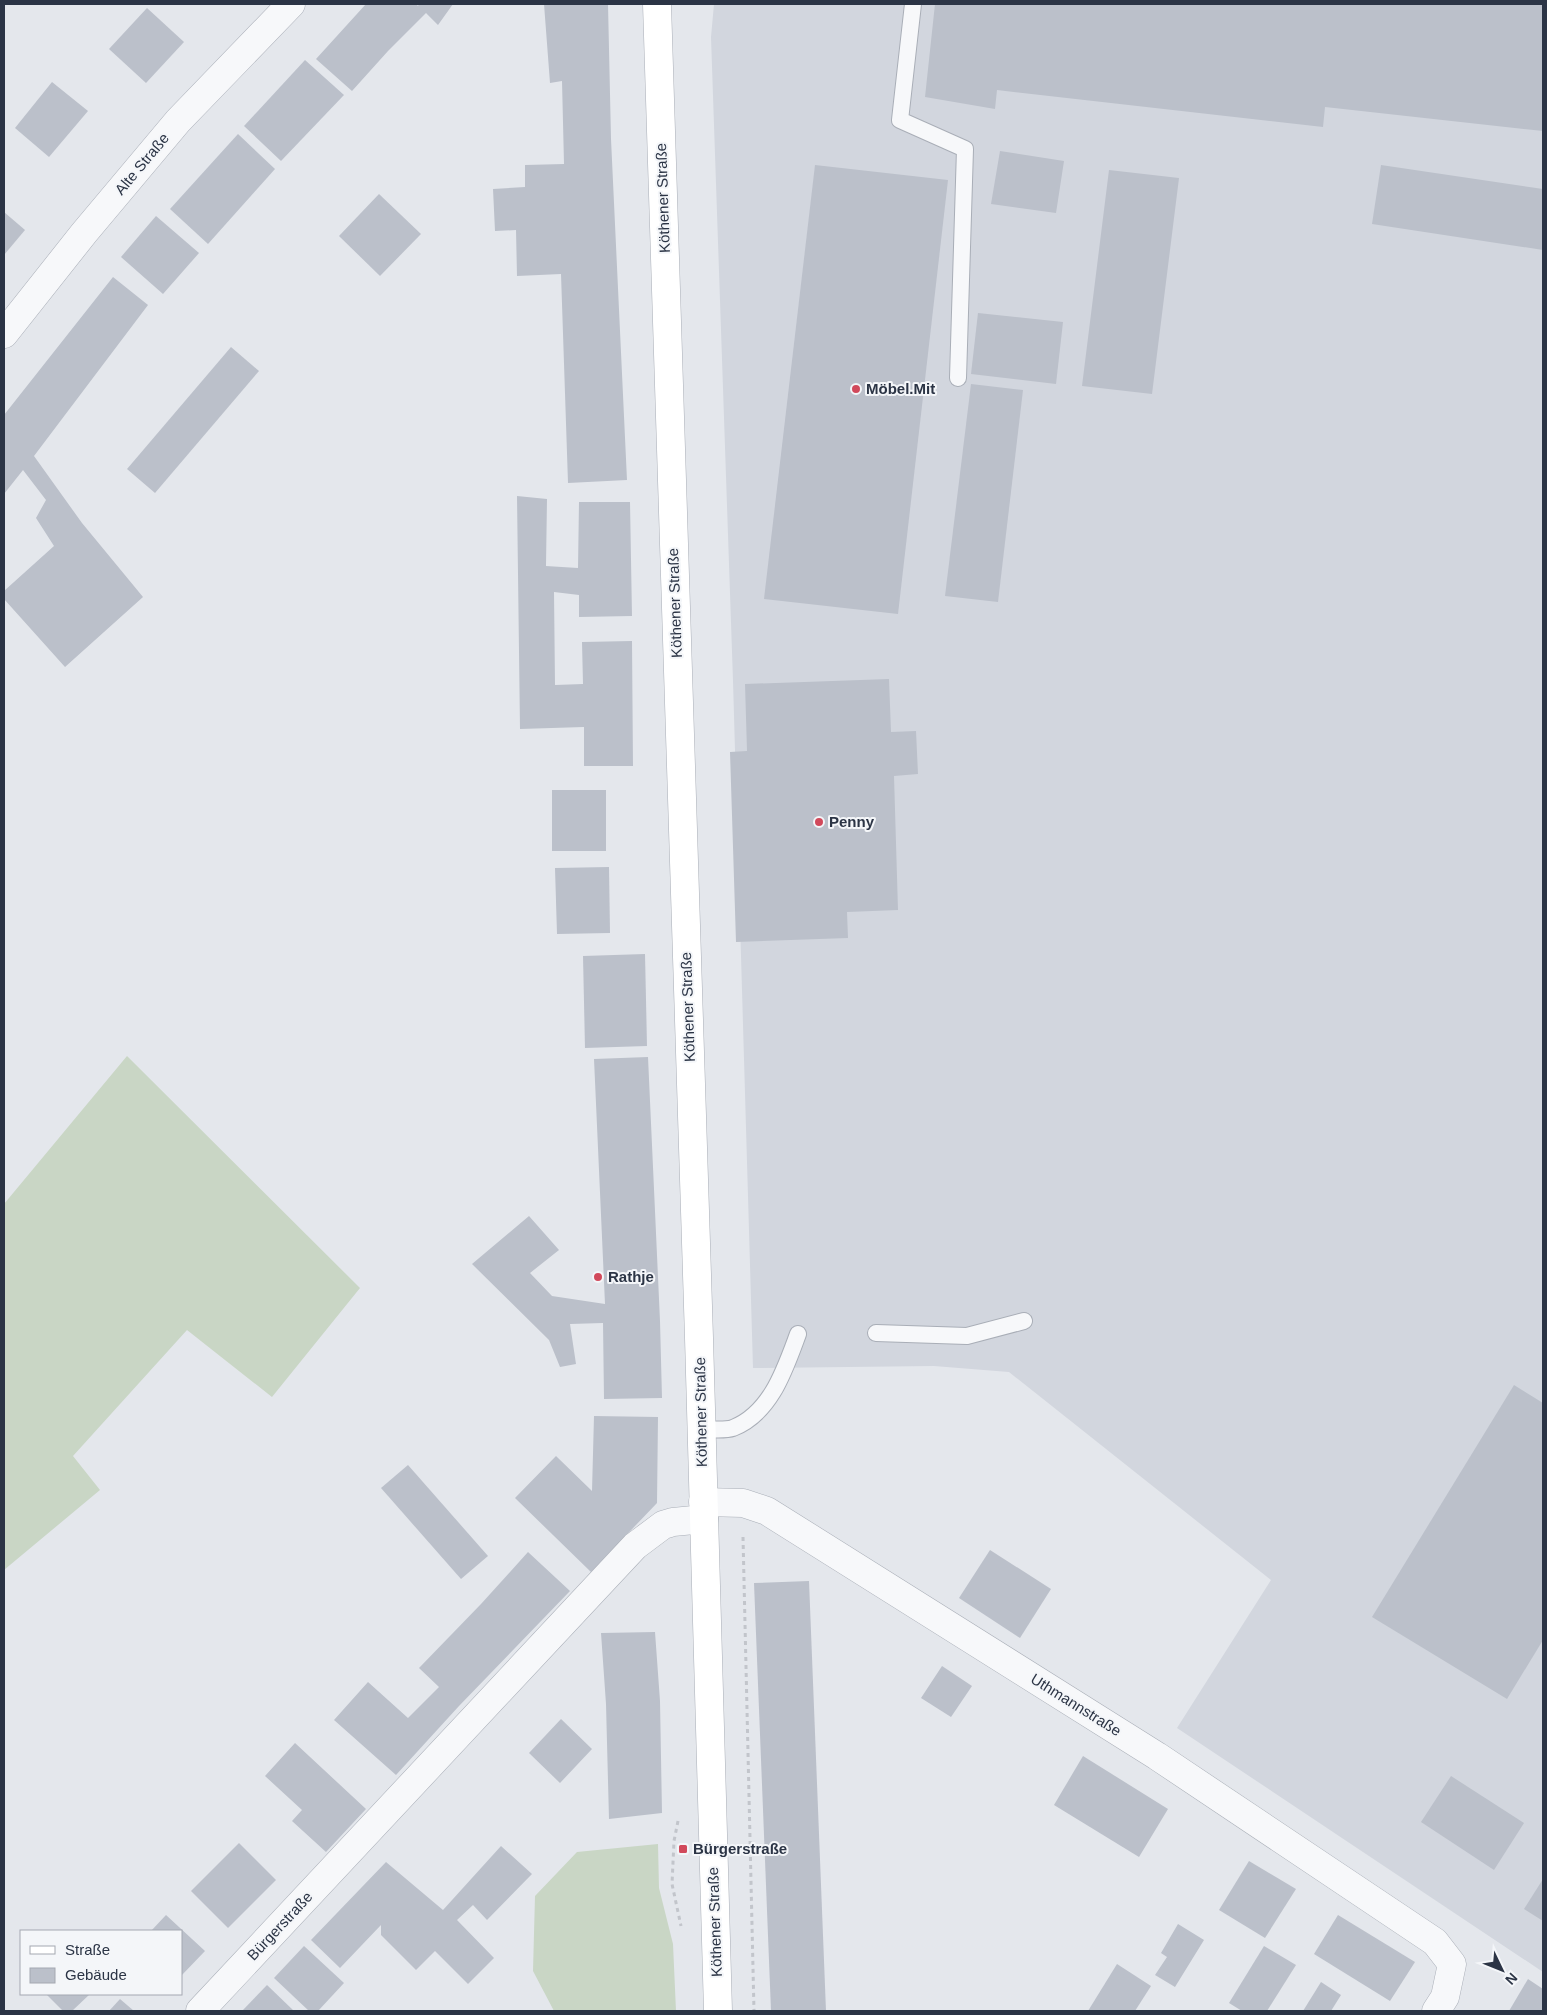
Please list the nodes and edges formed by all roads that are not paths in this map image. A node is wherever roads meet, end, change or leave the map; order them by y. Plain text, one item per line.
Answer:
1 (290, 4) edge
2 (657, 4) edge
3 (913, 4) edge
4 (4, 334) edge
5 (958, 378) dead end
6 (1024, 1321) dead end
7 (876, 1333) dead end
8 (798, 1334) dead end
9 (701, 1429) junction
10 (704, 1511) junction
11 (200, 2011) edge
12 (718, 2011) edge
13 (1436, 2011) edge

1 - 4 street, Alte Straße
2 - 9 main road, Köthener Straße
3 - 5 lane
6 - 7 lane
8 - 9 lane
9 - 10 main road, Köthener Straße
10 - 11 street, Bürgerstraße
10 - 12 main road, Köthener Straße
10 - 13 street, Uthmannstraße

